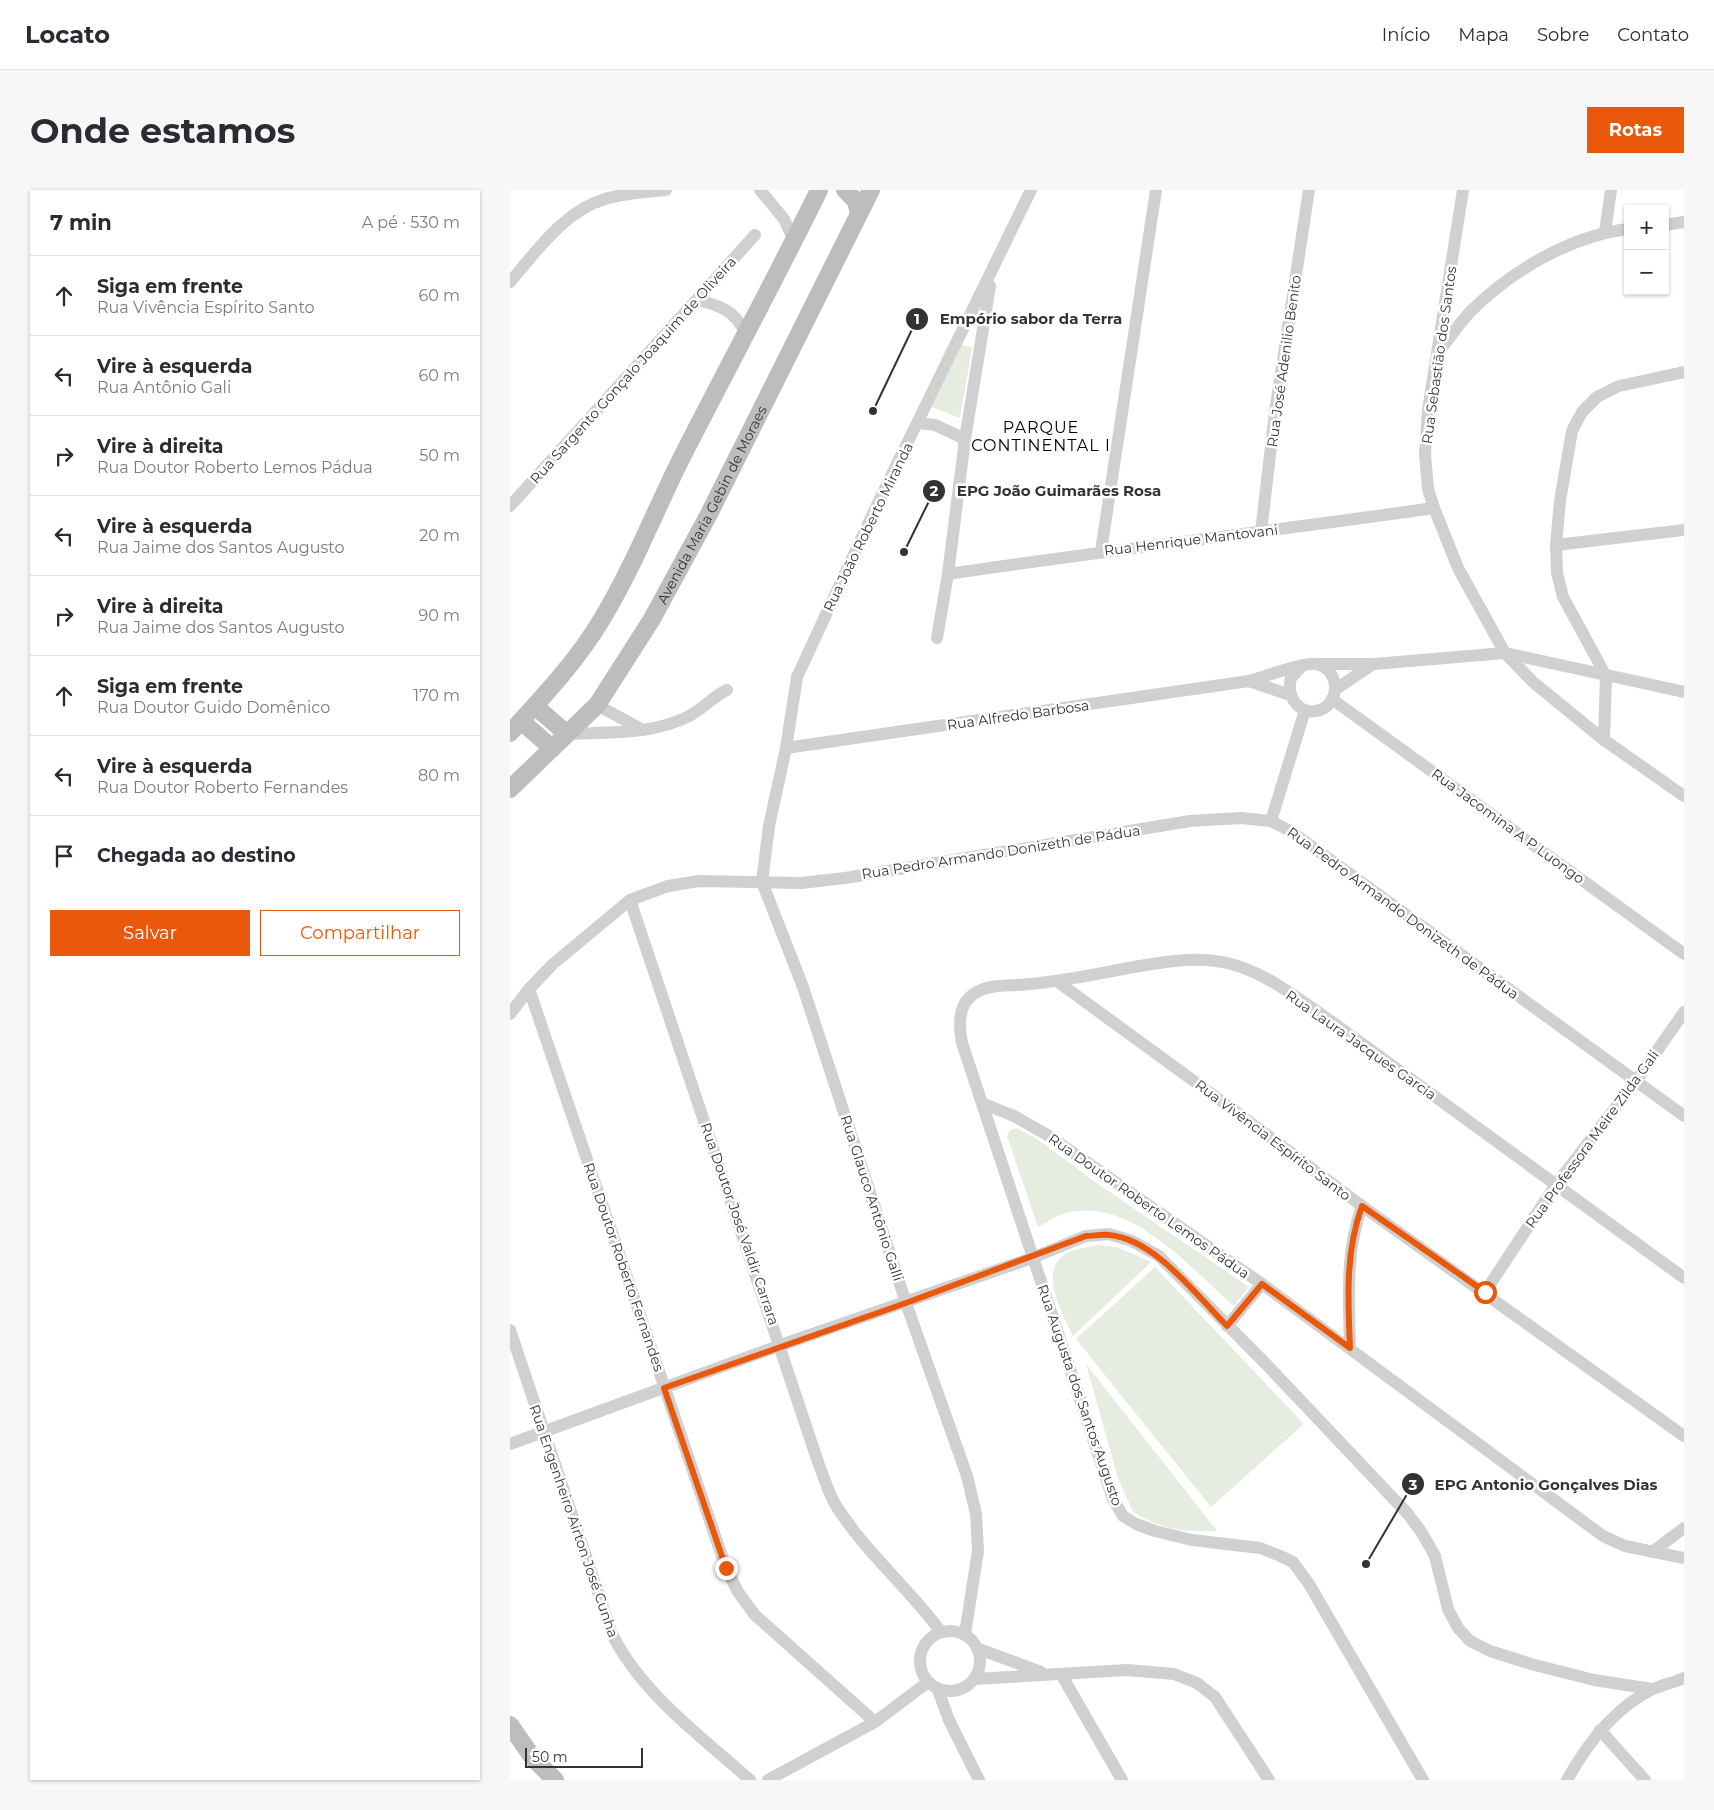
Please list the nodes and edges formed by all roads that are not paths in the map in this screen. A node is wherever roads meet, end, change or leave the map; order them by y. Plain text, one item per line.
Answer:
1 (666, 190) edge
2 (760, 190) edge
3 (818, 190) edge
4 (845, 190) edge
5 (871, 190) edge
6 (1031, 190) edge
7 (1156, 190) edge
8 (1309, 190) edge
9 (1463, 190) edge
10 (1611, 190) edge
11 (649, 191) edge
12 (859, 212) junction
13 (1684, 222) edge
14 (1669, 224) edge
15 (1624, 230) edge
16 (1605, 232) junction
17 (755, 234) dead end
18 (794, 241) junction
19 (992, 273) junction
20 (510, 282) edge
21 (697, 300) junction
22 (746, 333) junction
23 (1439, 351) junction
24 (1684, 372) edge
25 (918, 423) junction
26 (965, 439) junction
27 (510, 506) edge
28 (1434, 508) junction
29 (1684, 530) edge
30 (1261, 532) junction
31 (1556, 545) junction
32 (1100, 551) junction
33 (948, 574) junction
34 (937, 638) dead end
35 (1505, 654) junction
36 (1317, 664) junction
37 (1374, 664) junction
38 (1302, 666) junction
39 (1606, 676) junction
40 (1249, 681) junction
41 (727, 690) dead end
42 (1684, 692) edge
43 (1290, 694) junction
44 (1334, 694) junction
45 (597, 705) junction
46 (536, 707) junction
47 (1305, 710) junction
48 (516, 727) edge
49 (643, 730) junction
50 (568, 734) junction
51 (1604, 740) junction
52 (552, 748) junction
53 (786, 748) junction
54 (510, 789) edge
55 (1684, 796) edge
56 (1271, 820) junction
57 (762, 882) junction
58 (630, 900) junction
59 (1684, 954) edge
60 (1058, 982) junction
61 (529, 989) junction
62 (965, 1005) joint
63 (1684, 1012) edge
64 (510, 1014) edge
65 (1636, 1081) junction
66 (984, 1104) junction
67 (1684, 1116) edge
68 (1555, 1186) junction
69 (1362, 1206) junction
70 (1032, 1258) junction
71 (1684, 1278) edge
72 (1262, 1284) junction
73 (1485, 1292) junction
74 (906, 1303) junction
75 (1227, 1326) junction
76 (510, 1330) edge
77 (781, 1345) junction
78 (1350, 1348) junction
79 (664, 1388) junction
80 (543, 1432) junction
81 (1684, 1436) edge
82 (510, 1444) edge
83 (1684, 1528) edge
84 (1652, 1552) junction
85 (1684, 1558) edge
86 (941, 1632) junction
87 (965, 1634) junction
88 (978, 1650) junction
89 (1046, 1673) junction
90 (1060, 1674) junction
91 (1684, 1678) edge
92 (975, 1679) junction
93 (933, 1686) junction
94 (1652, 1689) junction
95 (875, 1722) junction
96 (510, 1725) edge
97 (1600, 1730) junction
98 (555, 1780) edge
99 (750, 1780) edge
100 (768, 1780) edge
101 (979, 1780) edge
102 (1122, 1780) edge
103 (1269, 1780) edge
104 (1423, 1780) edge
105 (1567, 1780) edge
106 (1645, 1780) edge

1 - 11 street
2 - 18 street
3 - 18 main road
4 - 12 main road
5 - 12 main road, Avenida Maria Gebin de Moraes
6 - 19 street, Rua João Roberto Miranda
7 - 32 street
8 - 30 street, Rua José Adenilio Benito
9 - 23 street, Rua Sebastião dos Santos
10 - 16 street
11 - 20 street
12 - 45 main road, Avenida Maria Gebin de Moraes
13 - 14 street
15 - 16 street
16 - 23 street
17 - 21 street, Rua Sargento Gonçalo Joaquim de Oliveira
18 - 22 main road
19 - 25 street, Rua João Roberto Miranda
19 - 26 street
21 - 22 street
21 - 27 street, Rua Sargento Gonçalo Joaquim de Oliveira
22 - 46 main road
23 - 28 street, Rua Sebastião dos Santos
24 - 31 street
25 - 26 street
25 - 53 street, Rua João Roberto Miranda
26 - 33 street
28 - 30 street, Rua Henrique Mantovani
28 - 35 street, Rua Sebastião dos Santos
29 - 31 street
30 - 32 street, Rua Henrique Mantovani
31 - 39 street
32 - 33 street, Rua Henrique Mantovani
33 - 34 street
35 - 37 street
35 - 39 street
35 - 51 street, Rua Sebastião dos Santos
36 - 37 street
36 - 38 street
36 - 44 street
37 - 44 street
38 - 40 street, Rua Alfredo Barbosa
38 - 43 street
39 - 42 street
39 - 51 street
40 - 43 street, Rua Alfredo Barbosa
40 - 53 street, Rua Alfredo Barbosa
41 - 49 street
43 - 47 street
44 - 47 street
44 - 59 street, Rua Jacomina A P Luongo
45 - 49 street
45 - 50 main road, Avenida Maria Gebin de Moraes
46 - 48 main road
46 - 50 main road
47 - 56 street
48 - 52 main road
49 - 50 street
50 - 52 main road, Avenida Maria Gebin de Moraes
51 - 55 street, Rua Sebastião dos Santos
52 - 54 main road, Avenida Maria Gebin de Moraes
53 - 57 street, Rua João Roberto Miranda
56 - 57 street, Rua Pedro Armando Donizeth de Pádua
56 - 65 street, Rua Pedro Armando Donizeth de Pádua
57 - 58 street, Rua Pedro Armando Donizeth de Pádua
57 - 74 street, Rua Glauco Antônio Galli
58 - 61 street, Rua Pedro Armando Donizeth de Pádua
58 - 77 street, Rua Doutor José Valdir Carrara
60 - 62 street, Rua Laura Jacques Garcia
60 - 68 street, Rua Laura Jacques Garcia
60 - 69 street, Rua Vivência Espírito Santo
61 - 64 street, Rua Pedro Armando Donizeth de Pádua
61 - 79 street, Rua Doutor Roberto Fernandes
62 - 66 street, Rua Augusta dos Santos Augusto
63 - 65 street, Rua Professora Meire Zilda Gali
65 - 67 street, Rua Pedro Armando Donizeth de Pádua
65 - 68 street, Rua Professora Meire Zilda Gali
66 - 70 street, Rua Augusta dos Santos Augusto
66 - 72 street, Rua Doutor Roberto Lemos Pádua
68 - 71 street, Rua Laura Jacques Garcia
68 - 73 street, Rua Professora Meire Zilda Gali
69 - 73 street, Rua Vivência Espírito Santo
69 - 78 street
70 - 74 street
70 - 75 street
70 - 104 street, Rua Augusta dos Santos Augusto
72 - 75 street
72 - 78 street, Rua Doutor Roberto Lemos Pádua
73 - 81 street, Rua Vivência Espírito Santo
74 - 77 street
74 - 87 street, Rua Glauco Antônio Galli
75 - 94 street
76 - 80 street, Rua Engenheiro Airton José Cunha
77 - 79 street
77 - 86 street, Rua Doutor José Valdir Carrara
78 - 84 street, Rua Doutor Roberto Lemos Pádua
79 - 80 street
79 - 95 street, Rua Doutor Roberto Fernandes
80 - 82 street
80 - 99 street, Rua Engenheiro Airton José Cunha
83 - 84 street
84 - 85 street, Rua Doutor Roberto Lemos Pádua
86 - 87 street
86 - 93 street
87 - 88 street
88 - 89 street
88 - 92 street
89 - 90 street
89 - 92 street
90 - 102 street
90 - 103 street
91 - 94 street
92 - 93 street
93 - 95 street
93 - 101 street
94 - 97 street
95 - 100 street
96 - 98 main road
97 - 105 street
97 - 106 street

